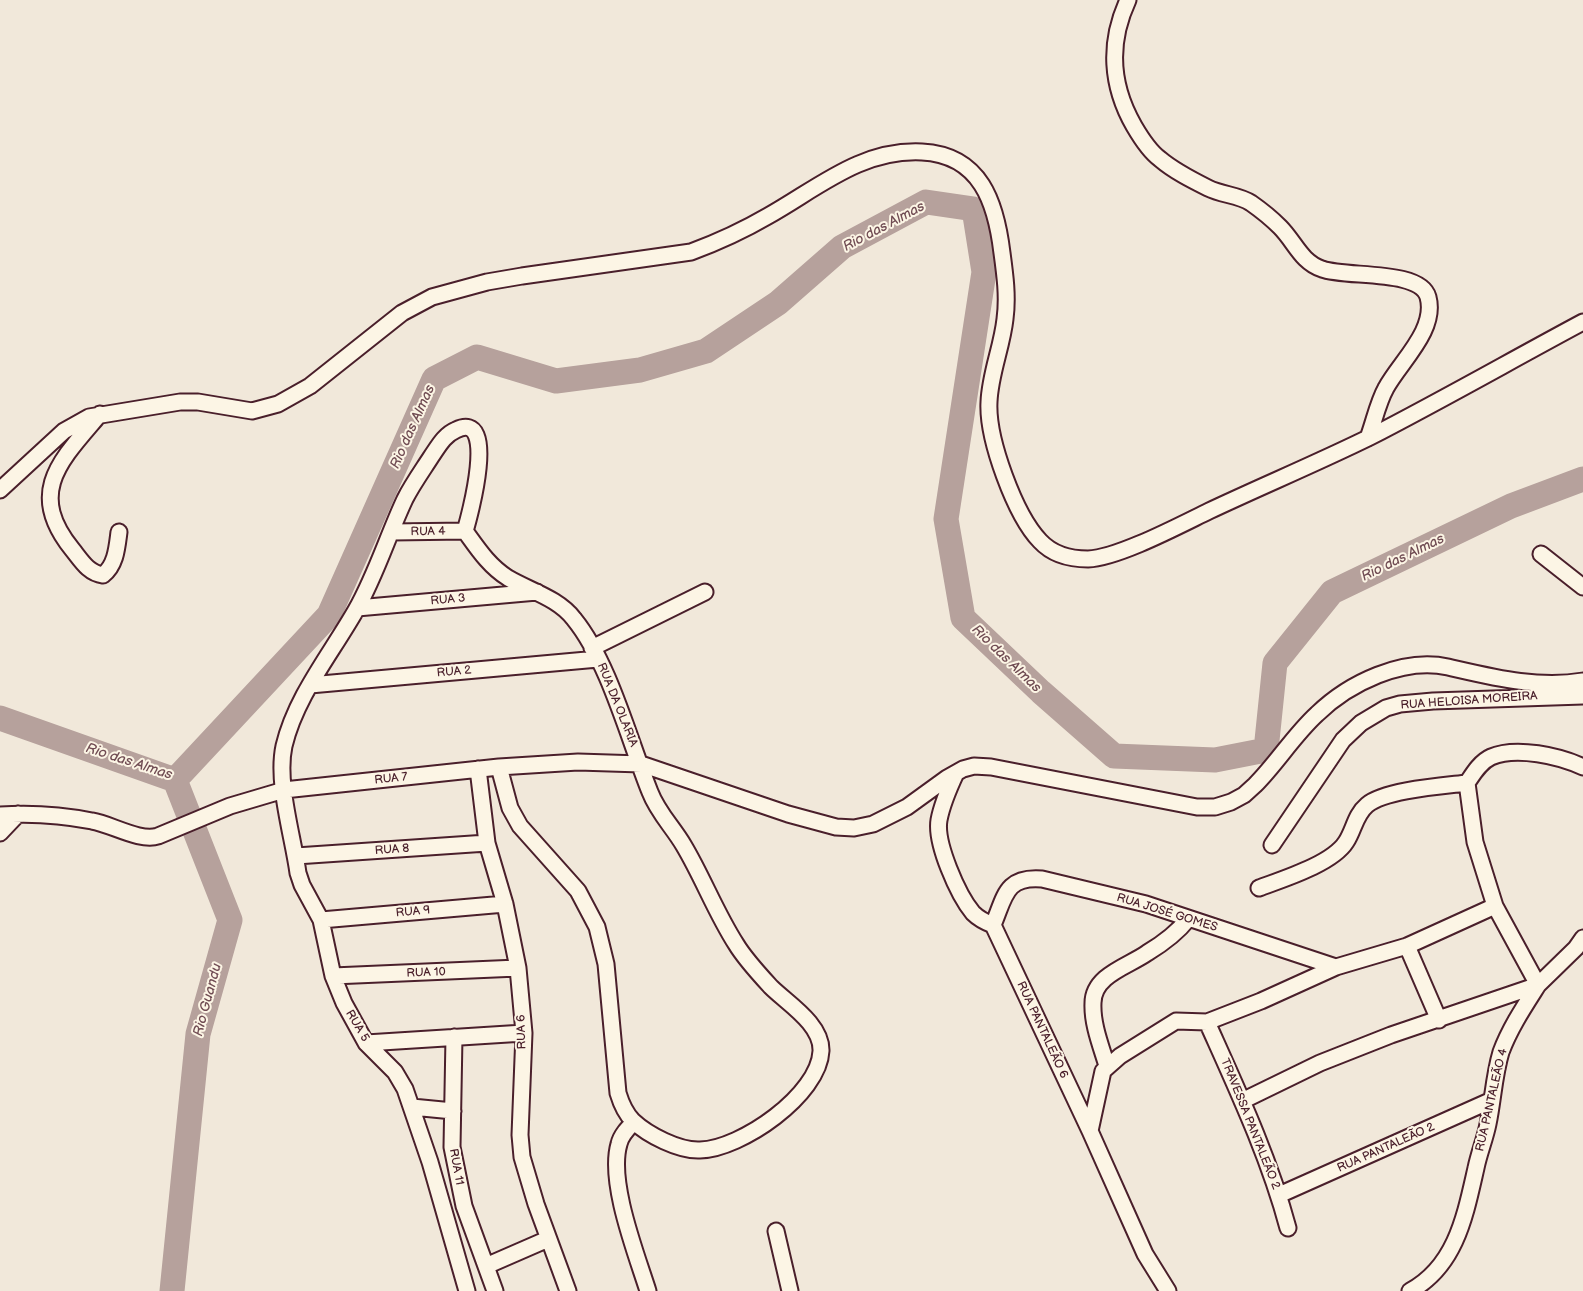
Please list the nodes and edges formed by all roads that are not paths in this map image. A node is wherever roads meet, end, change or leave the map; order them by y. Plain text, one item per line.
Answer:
1 (1128, 0) edge
2 (1583, 322) edge
3 (100, 414) junction
4 (1368, 438) junction
5 (0, 490) edge
6 (465, 531) junction
7 (119, 532) dead end
8 (392, 532) junction
9 (1541, 554) dead end
10 (1583, 587) edge
11 (538, 592) junction
12 (705, 592) dead end
13 (357, 608) junction
14 (595, 654) junction
15 (1583, 681) edge
16 (310, 685) junction
17 (1583, 696) edge
18 (641, 764) junction
19 (499, 767) junction
20 (1583, 767) edge
21 (478, 770) junction
22 (956, 773) junction
23 (1467, 783) junction
24 (284, 790) junction
25 (18, 814) junction
26 (0, 815) edge
27 (0, 833) edge
28 (487, 843) junction
29 (1272, 845) dead end
30 (296, 856) junction
31 (1259, 888) dead end
32 (504, 904) junction
33 (1495, 906) junction
34 (1188, 919) junction
35 (321, 920) junction
36 (992, 925) junction
37 (1583, 938) edge
38 (1407, 946) junction
39 (1336, 967) junction
40 (518, 968) junction
41 (333, 976) junction
42 (1538, 986) junction
43 (1438, 1020) junction
44 (1207, 1022) junction
45 (524, 1033) junction
46 (454, 1037) junction
47 (366, 1043) junction
48 (1107, 1066) junction
49 (1492, 1100) junction
50 (1242, 1102) junction
51 (412, 1107) junction
52 (452, 1110) junction
53 (634, 1122) junction
54 (1090, 1131) junction
55 (1279, 1195) junction
56 (1288, 1228) dead end
57 (776, 1231) dead end
58 (548, 1239) junction
59 (486, 1266) junction
60 (467, 1291) edge
61 (495, 1291) edge
62 (568, 1291) edge
63 (648, 1291) edge
64 (790, 1291) edge
65 (1168, 1291) edge
66 (1410, 1291) edge

1 - 4 street
2 - 4 street
3 - 4 street
3 - 5 street
3 - 7 street
6 - 8 street, RUA 4
6 - 8 street
6 - 11 street, RUA DA OLARIA
8 - 13 street
9 - 10 street
11 - 13 street, RUA 3
11 - 14 street, RUA DA OLARIA
12 - 14 street, RUA 2
13 - 16 street
14 - 16 street, RUA 2
14 - 18 street, RUA DA OLARIA
15 - 22 street, RUA 7
16 - 24 street, RUA 5
17 - 29 street, RUA HELOISA MOREIRA
18 - 19 street, RUA 7
18 - 22 street, RUA 7
18 - 53 street, RUA DA OLARIA
19 - 21 street, RUA 7
19 - 53 street
20 - 23 street
21 - 24 street, RUA 7
21 - 28 street, RUA 6
22 - 36 street, RUA PANTALEÃO 6
23 - 31 street
23 - 33 street
24 - 25 street, RUA 7
24 - 30 street, RUA 5
25 - 26 street, RUA 7
25 - 27 street
28 - 30 street, RUA 8
28 - 32 street, RUA 6
30 - 35 street, RUA 5
32 - 35 street, RUA 9
32 - 40 street, RUA 6
33 - 38 street
33 - 42 street
34 - 36 street, RUA JOSÉ GOMES
34 - 39 street, RUA JOSÉ GOMES
34 - 48 street
35 - 41 street, RUA 5
36 - 54 street, RUA PANTALEÃO 6
37 - 42 street
38 - 39 street
38 - 43 street
39 - 44 street
40 - 41 street, RUA 10
40 - 45 street, RUA 6
41 - 47 street, RUA 5
42 - 43 street
42 - 49 street, RUA PANTALEÃO 4
43 - 50 street
44 - 48 street
44 - 50 street, TRAVESSA PANTALEÃO 2
45 - 46 street
45 - 58 street, RUA 6
46 - 47 street
46 - 52 street, RUA 11
47 - 51 street, RUA 5
48 - 54 street
49 - 55 street, RUA PANTALEÃO 2
49 - 66 street, RUA PANTALEÃO 4
50 - 55 street, TRAVESSA PANTALEÃO 2
51 - 52 street
51 - 60 street, RUA 5
52 - 59 street, RUA 11
53 - 63 street
54 - 65 street, RUA PANTALEÃO 6
55 - 56 street, TRAVESSA PANTALEÃO 2
57 - 64 street
58 - 59 street
58 - 62 street, RUA 6
59 - 61 street, RUA 11

